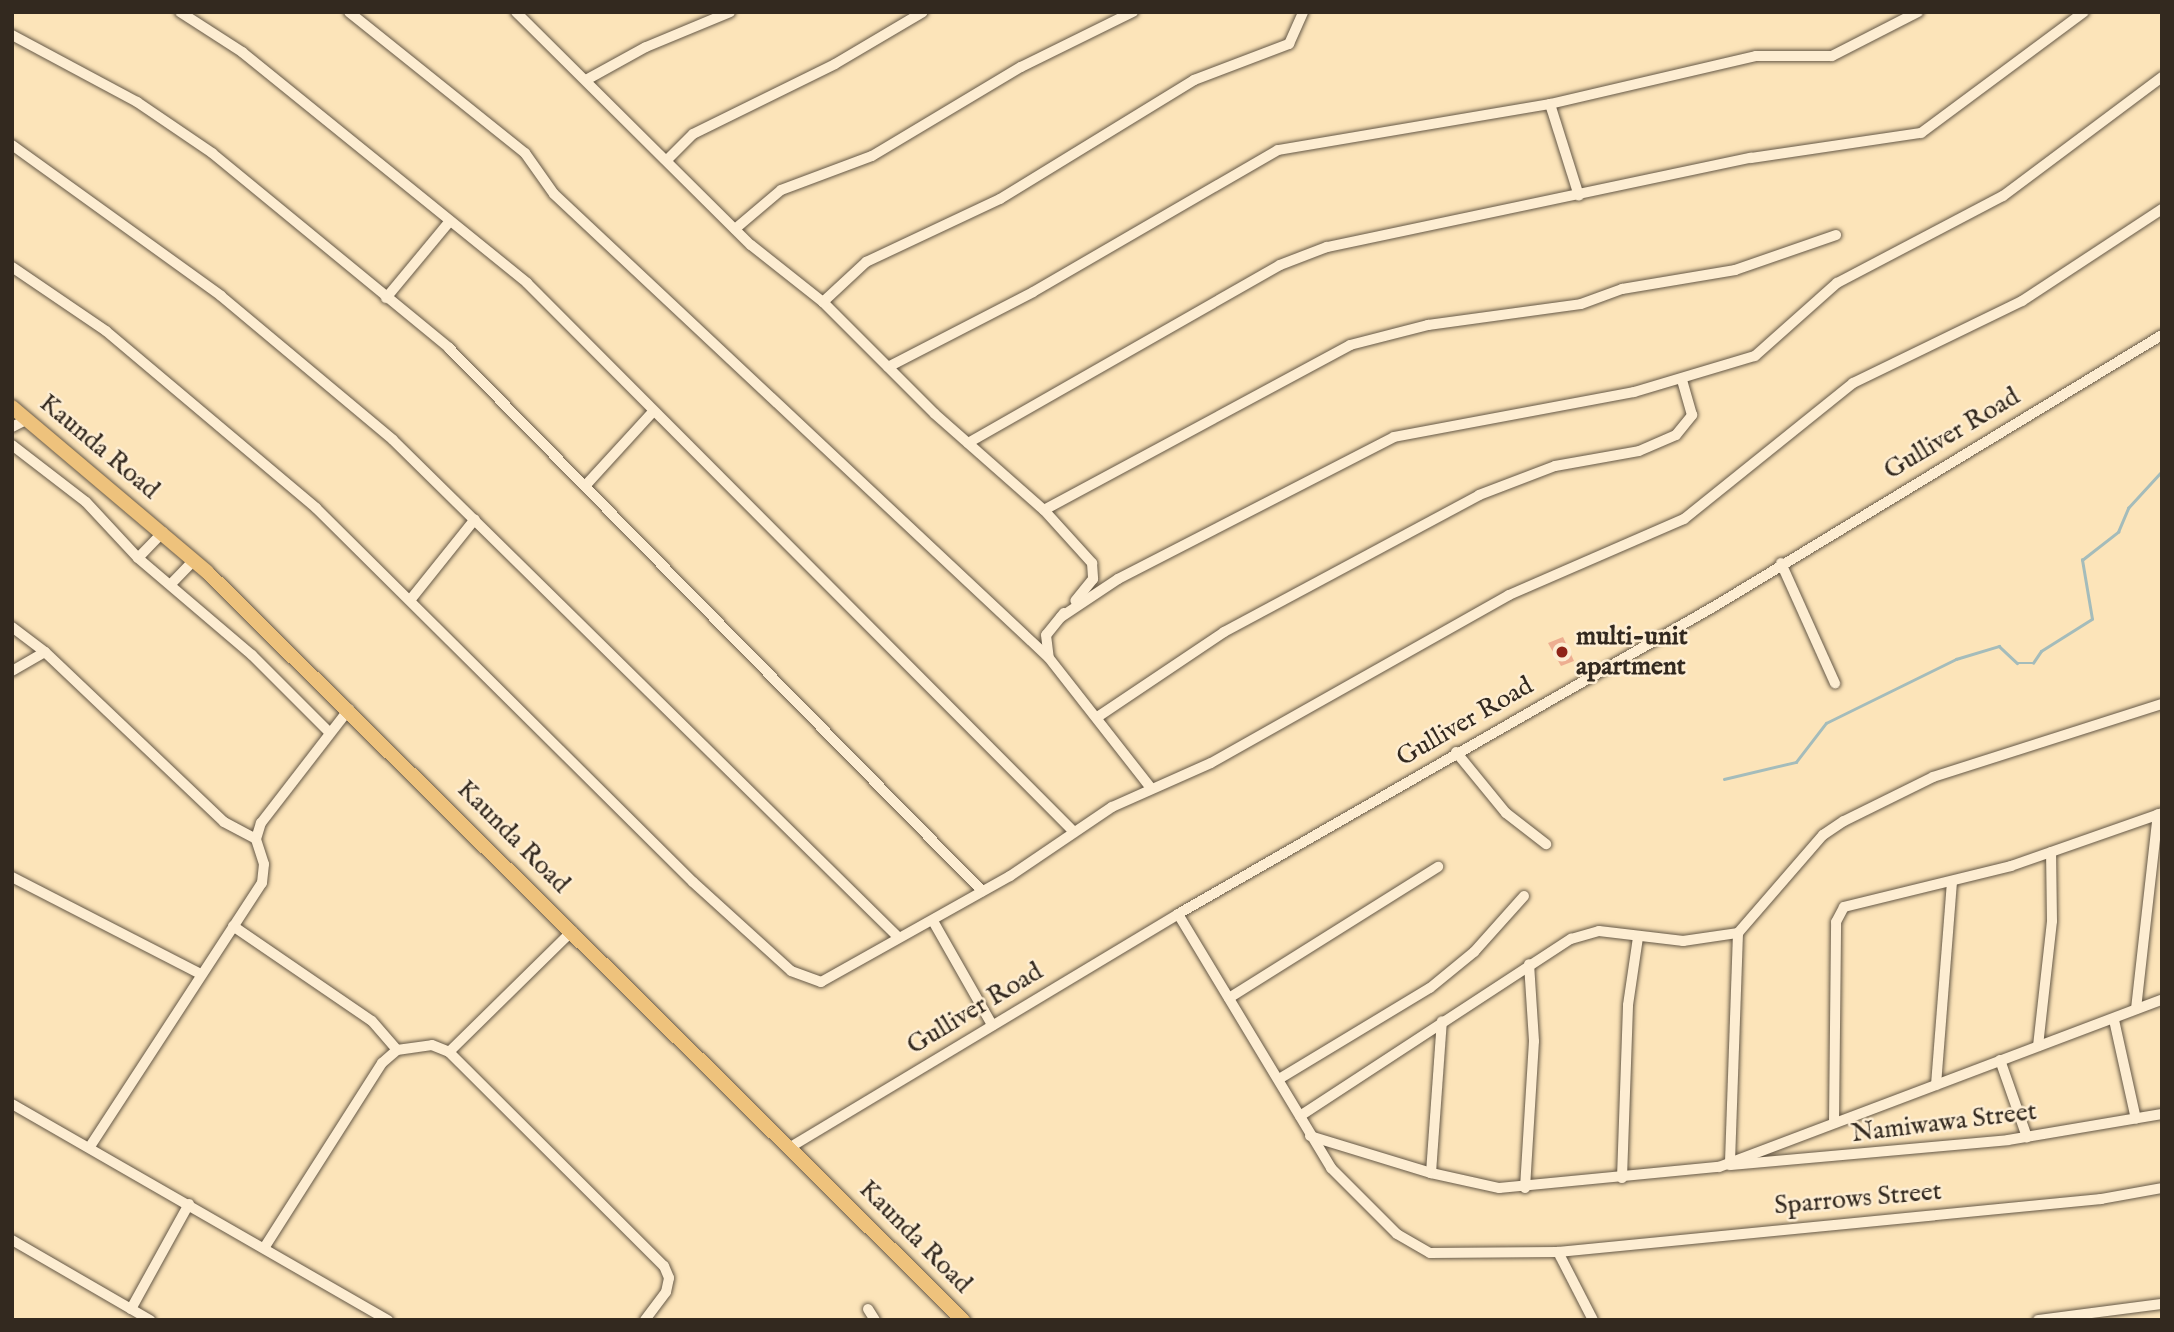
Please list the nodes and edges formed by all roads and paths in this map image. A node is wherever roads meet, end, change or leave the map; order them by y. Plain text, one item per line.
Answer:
1 (180, 12) edge
2 (349, 12) edge
3 (730, 12) edge
4 (923, 12) edge
5 (1133, 12) edge
6 (1303, 12) edge
7 (1918, 12) edge
8 (2084, 12) edge
9 (519, 13) edge
10 (12, 35) edge
11 (2162, 77) edge
12 (586, 80) junction
13 (1550, 104) junction
14 (12, 145) edge
15 (668, 159) junction
16 (1579, 196) junction
17 (2162, 209) edge
18 (450, 221) junction
19 (735, 229) junction
20 (1836, 235) dead end
21 (12, 267) edge
22 (386, 298) junction
23 (823, 302) junction
24 (2162, 335) edge
25 (888, 367) junction
26 (1682, 379) junction
27 (12, 407) edge
28 (651, 414) junction
29 (28, 419) junction
30 (12, 427) edge
31 (968, 443) junction
32 (12, 446) edge
33 (584, 486) junction
34 (1044, 510) junction
35 (475, 519) junction
36 (163, 532) junction
37 (138, 558) junction
38 (194, 560) junction
39 (1782, 563) junction
40 (171, 584) junction
41 (411, 599) junction
42 (1061, 617) junction
43 (12, 627) edge
44 (45, 652) junction
45 (1049, 657) junction
46 (12, 671) edge
47 (1835, 683) dead end
48 (2162, 704) edge
49 (349, 709) junction
50 (1099, 716) junction
51 (327, 730) junction
52 (1456, 752) junction
53 (1151, 788) junction
54 (2160, 814) edge
55 (1074, 832) junction
56 (256, 839) junction
57 (1546, 844) dead end
58 (2051, 852) junction
59 (1438, 867) dead end
60 (12, 877) edge
61 (1952, 882) junction
62 (982, 891) junction
63 (1524, 896) dead end
64 (1178, 914) junction
65 (933, 920) junction
66 (233, 926) junction
67 (572, 931) junction
68 (1738, 933) junction
69 (898, 937) junction
70 (1638, 937) junction
71 (1529, 964) junction
72 (201, 974) junction
73 (1229, 998) junction
74 (2162, 1000) edge
75 (2136, 1009) junction
76 (2114, 1020) junction
77 (1442, 1021) junction
78 (992, 1025) junction
79 (2038, 1046) junction
80 (397, 1050) junction
81 (449, 1052) junction
82 (2000, 1060) junction
83 (1279, 1079) junction
84 (1936, 1085) junction
85 (12, 1104) edge
86 (2162, 1114) edge
87 (1300, 1116) junction
88 (2136, 1119) junction
89 (1834, 1123) junction
90 (1310, 1136) junction
91 (2027, 1137) junction
92 (91, 1144) junction
93 (789, 1147) junction
94 (1730, 1165) junction
95 (1431, 1173) junction
96 (1622, 1178) junction
97 (1525, 1188) junction
98 (2162, 1188) edge
99 (190, 1204) junction
100 (12, 1240) edge
101 (267, 1245) junction
102 (1558, 1252) junction
103 (2162, 1304) edge
104 (131, 1309) junction
105 (868, 1309) dead end
106 (2045, 1319) edge
107 (150, 1320) edge
108 (388, 1320) edge
109 (645, 1320) edge
110 (875, 1320) edge
111 (963, 1320) edge
112 (1593, 1320) edge

1 - 18 street
2 - 45 street
3 - 12 street
4 - 15 street
5 - 19 street
6 - 23 street
7 - 13 street
8 - 16 street
9 - 12 street
10 - 22 street
11 - 26 street
12 - 15 street
13 - 16 street
13 - 25 street
14 - 35 street
15 - 19 street
16 - 31 street
17 - 53 street
18 - 22 street
18 - 28 street
19 - 23 street
20 - 34 street
21 - 41 street
22 - 33 street
23 - 25 street
24 - 39 street, Gulliver Road
25 - 31 street
26 - 42 street
26 - 50 street
27 - 29 main road, Kaunda Road
28 - 33 street
28 - 55 street
29 - 30 street
29 - 36 main road, Kaunda Road
31 - 34 street
32 - 37 street
33 - 62 street
34 - 42 street
35 - 41 street
35 - 69 street
36 - 37 street
36 - 38 main road, Kaunda Road
37 - 40 street
38 - 40 street
38 - 49 main road, Kaunda Road
39 - 47 street
39 - 52 street, Gulliver Road
40 - 51 street
41 - 69 street
42 - 45 street
43 - 44 street
44 - 46 street
44 - 56 street
45 - 50 street
48 - 68 street
49 - 51 street
49 - 67 main road, Kaunda Road
50 - 53 street
51 - 56 street
52 - 57 street
52 - 64 street, Gulliver Road
53 - 55 street
54 - 58 street
54 - 75 street
55 - 62 street
56 - 66 street
58 - 61 street
58 - 79 street
59 - 73 street
60 - 72 street
61 - 84 street
61 - 89 street
62 - 65 street
63 - 83 street
64 - 73 street, Sparrows Street
64 - 78 street, Gulliver Road
65 - 69 street
65 - 78 street
66 - 72 street
66 - 80 street
67 - 81 street
67 - 93 main road, Kaunda Road
68 - 70 street
68 - 94 street
70 - 71 street
70 - 96 street
71 - 77 street
71 - 97 street
72 - 92 street
73 - 83 street, Sparrows Street
74 - 75 street
75 - 76 street
76 - 79 street
76 - 88 street
77 - 87 street
77 - 95 street
78 - 93 street, Gulliver Road
79 - 82 street
80 - 81 street
80 - 101 street
81 - 109 street
82 - 84 street
82 - 91 street
83 - 87 street, Sparrows Street
84 - 89 street
85 - 92 street
86 - 88 street, Namiwawa Street
87 - 90 street, Sparrows Street
88 - 91 street, Namiwawa Street
89 - 94 street
90 - 95 street
90 - 102 street, Sparrows Street
91 - 94 street, Namiwawa Street
92 - 99 street
93 - 111 main road, Kaunda Road
94 - 96 street
95 - 97 street
96 - 97 street
98 - 102 street, Sparrows Street
99 - 101 street
99 - 104 street
100 - 104 street
101 - 108 street
102 - 112 street
103 - 106 street
104 - 107 street
105 - 110 street

